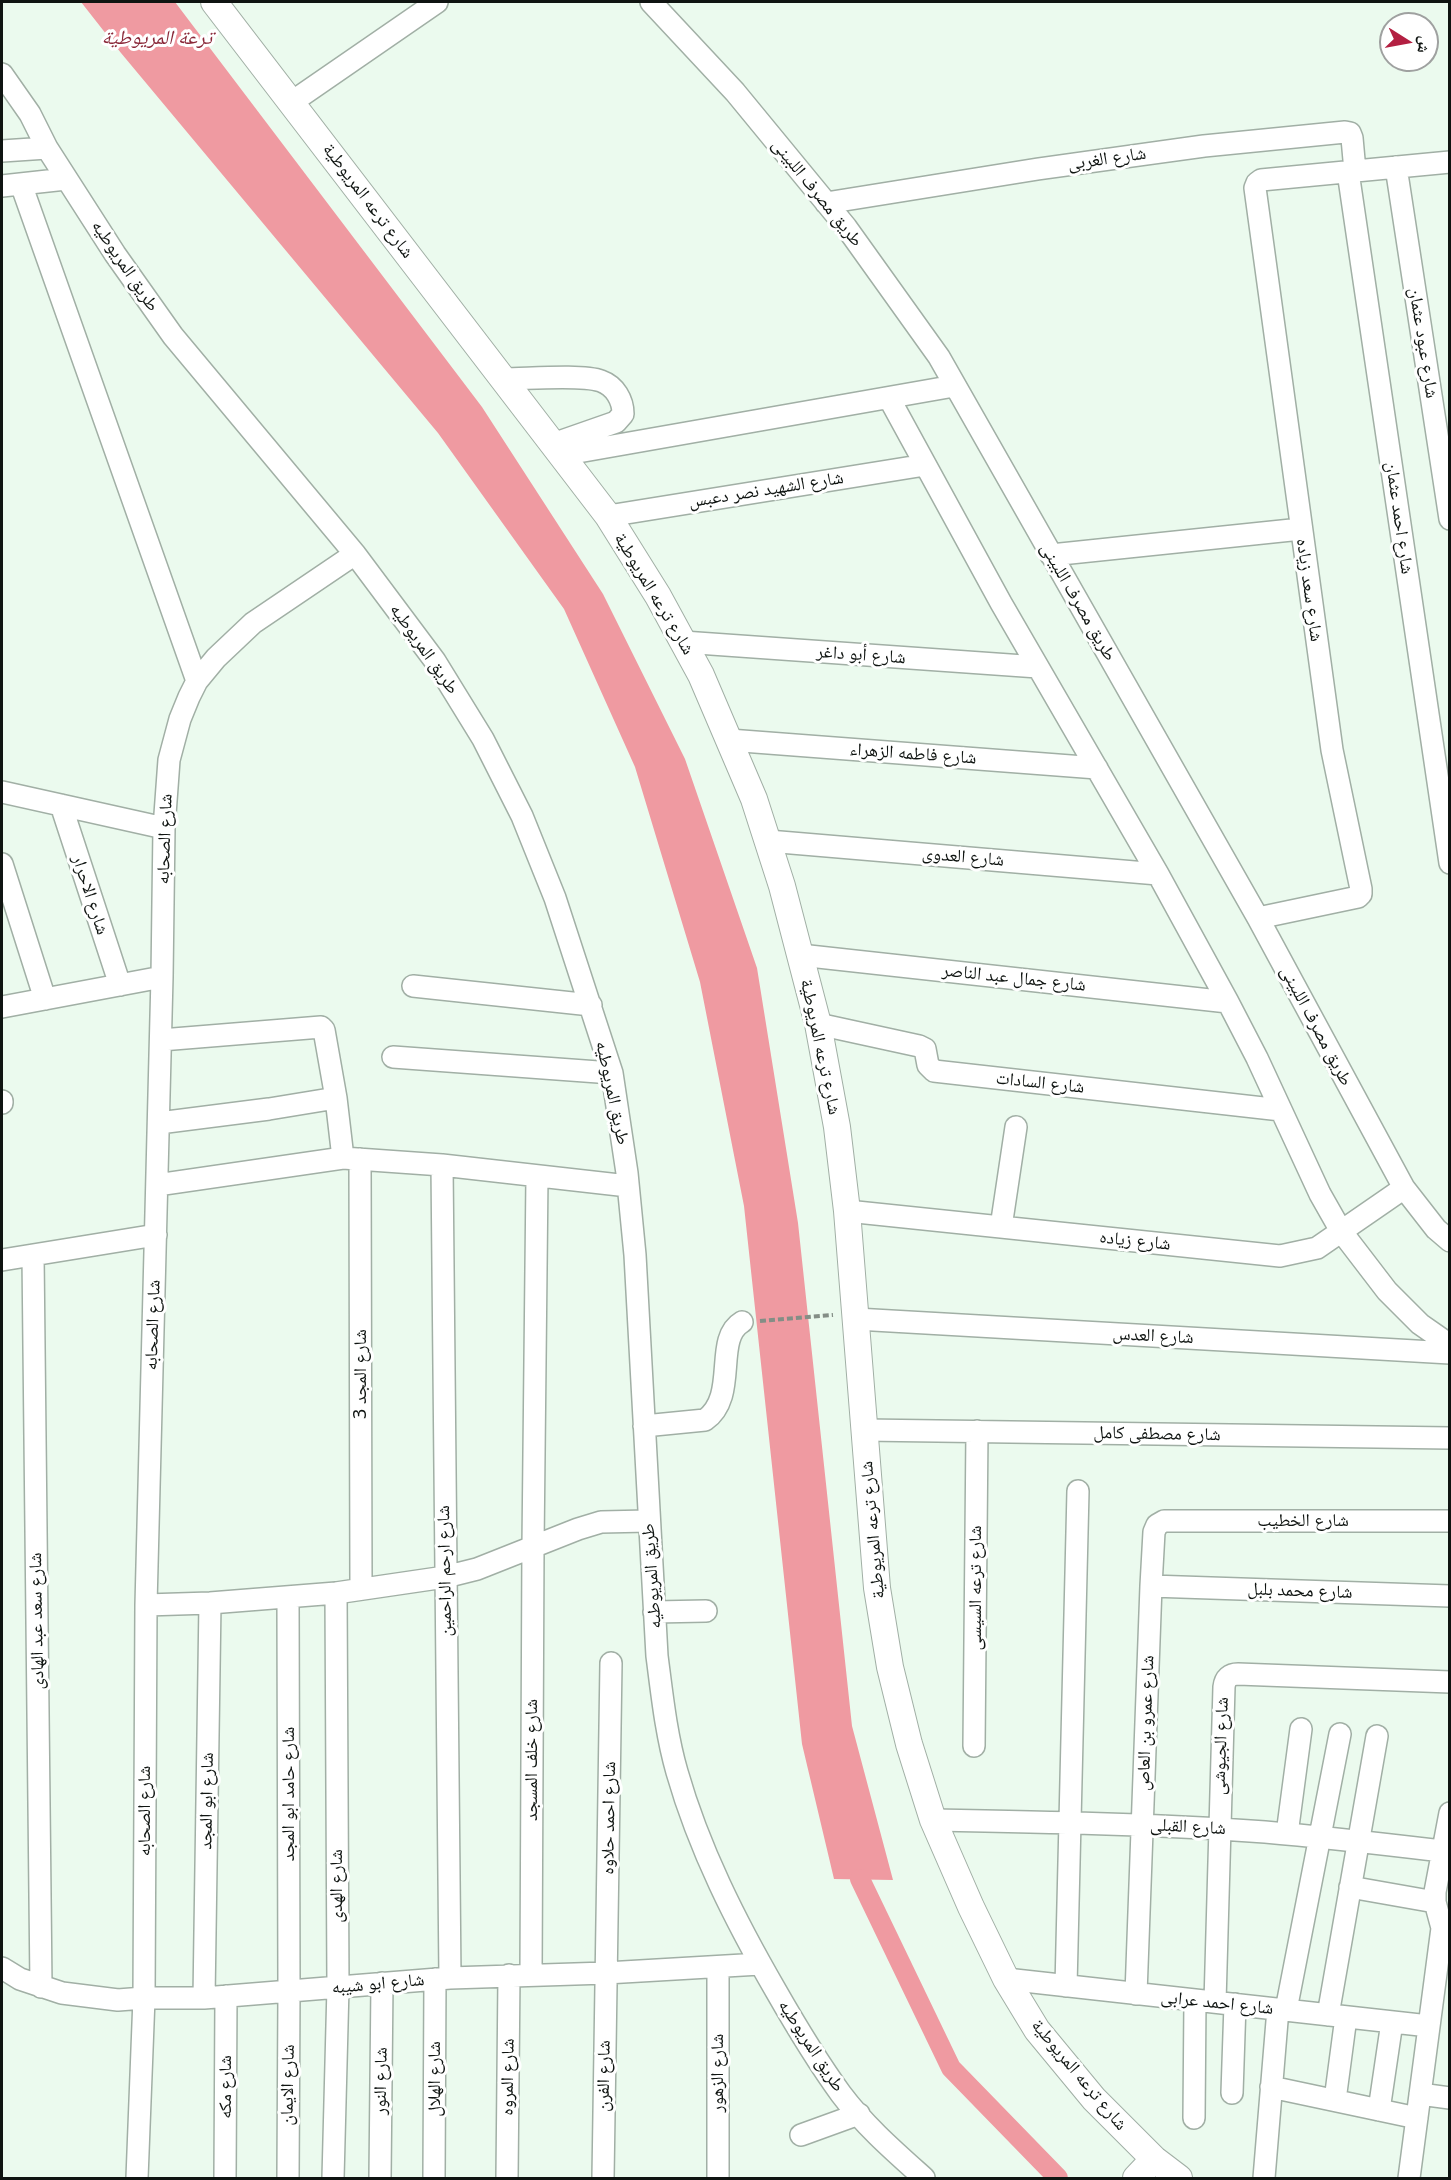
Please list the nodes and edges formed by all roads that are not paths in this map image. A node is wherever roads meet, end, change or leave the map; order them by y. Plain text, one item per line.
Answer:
1 (214, 2) edge
2 (437, 2) edge
3 (651, 2) edge
4 (2, 74) edge
5 (292, 102) junction
6 (47, 148) junction
7 (2, 151) edge
8 (1449, 162) edge
9 (1396, 167) junction
10 (1351, 171) junction
11 (66, 179) junction
12 (11, 185) edge
13 (826, 203) junction
14 (504, 379) junction
15 (954, 386) junction
16 (889, 398) junction
17 (557, 449) junction
18 (925, 465) junction
19 (608, 516) junction
20 (1449, 519) edge
21 (1301, 529) junction
22 (355, 554) junction
23 (1051, 555) junction
24 (683, 642) junction
25 (1038, 667) junction
26 (197, 681) junction
27 (729, 740) junction
28 (1097, 768) junction
29 (2, 792) edge
30 (61, 805) junction
31 (164, 828) junction
32 (768, 841) junction
33 (1449, 863) edge
34 (2, 864) edge
35 (1158, 874) junction
36 (1258, 918) junction
37 (800, 955) junction
38 (162, 977) junction
39 (120, 985) junction
40 (413, 987) dead end
41 (45, 999) junction
42 (1228, 1002) junction
43 (591, 1005) junction
44 (2, 1007) edge
45 (818, 1024) junction
46 (161, 1040) junction
47 (393, 1057) dead end
48 (612, 1073) junction
49 (336, 1098) junction
50 (1281, 1110) junction
51 (159, 1123) junction
52 (1016, 1127) dead end
53 (352, 1158) junction
54 (442, 1165) junction
55 (537, 1176) junction
56 (157, 1185) junction
57 (628, 1186) junction
58 (1404, 1188) junction
59 (846, 1211) junction
60 (1001, 1227) junction
61 (1341, 1231) junction
62 (156, 1236) junction
63 (1449, 1241) edge
64 (33, 1255) junction
65 (2, 1260) edge
66 (856, 1319) junction
67 (742, 1322) road end
68 (1449, 1345) edge
69 (1449, 1353) edge
70 (644, 1426) junction
71 (864, 1430) junction
72 (977, 1431) junction
73 (1449, 1438) edge
74 (1078, 1491) dead end
75 (648, 1521) junction
76 (1449, 1521) edge
77 (1157, 1525) joint
78 (533, 1546) junction
79 (445, 1577) junction
80 (1151, 1586) junction
81 (361, 1589) junction
82 (336, 1593) junction
83 (1449, 1596) edge
84 (288, 1597) junction
85 (210, 1603) junction
86 (146, 1605) junction
87 (706, 1611) dead end
88 (654, 1612) junction
89 (611, 1663) dead end
90 (1449, 1682) edge
91 (1301, 1729) dead end
92 (1340, 1734) dead end
93 (1377, 1736) dead end
94 (974, 1746) dead end
95 (933, 1820) junction
96 (1449, 1821) edge
97 (1068, 1822) junction
98 (1142, 1825) junction
99 (1219, 1829) junction
100 (1287, 1834) junction
101 (1319, 1838) junction
102 (1358, 1841) junction
103 (1442, 1851) junction
104 (1350, 1887) junction
105 (1440, 1906) edge
106 (760, 1964) junction
107 (718, 1967) junction
108 (2, 1968) edge
109 (1443, 1972) edge
110 (606, 1973) junction
111 (531, 1974) junction
112 (509, 1975) junction
113 (443, 1978) junction
114 (1006, 1979) junction
115 (382, 1983) junction
116 (1066, 1986) junction
117 (41, 1987) junction
118 (338, 1987) junction
119 (290, 1991) junction
120 (1136, 1994) junction
121 (226, 1996) junction
122 (144, 1998) junction
123 (204, 1998) junction
124 (1215, 2002) junction
125 (1282, 2010) junction
126 (1337, 2016) junction
127 (1392, 2022) junction
128 (1429, 2026) junction
129 (1271, 2086) junction
130 (1232, 2093) dead end
131 (1420, 2094) junction
132 (1449, 2098) edge
133 (1335, 2100) junction
134 (1379, 2110) junction
135 (859, 2114) junction
136 (1194, 2118) dead end
137 (1417, 2118) junction
138 (801, 2135) dead end
139 (1143, 2171) edge
140 (137, 2178) edge
141 (225, 2178) edge
142 (288, 2178) edge
143 (333, 2178) edge
144 (380, 2178) edge
145 (434, 2178) edge
146 (507, 2178) edge
147 (603, 2178) edge
148 (718, 2178) edge
149 (924, 2178) edge
150 (1179, 2178) edge
151 (1264, 2178) edge
152 (1409, 2178) edge

1 - 5 main road, شارع ترعه المريوطية
2 - 5 street
3 - 13 street, طريق مصرف اللبينى
4 - 6 street, طريق المريوطيه
5 - 14 main road, شارع ترعه المريوطية
6 - 7 street
6 - 11 street, طريق المريوطيه
8 - 9 street
9 - 10 street
9 - 20 street, شارع عبود عثمان
10 - 13 street, شارع الغربى
10 - 21 street, شارع سعد زياده
10 - 33 street, شارع احمد عثمان
11 - 12 street
11 - 22 street, طريق المريوطيه
12 - 26 street
13 - 15 street, طريق مصرف اللبينى
14 - 17 main road, شارع ترعه المريوطية
14 - 17 street
15 - 16 street
15 - 23 street, طريق مصرف اللبينى
16 - 17 street
16 - 18 street
17 - 19 main road, شارع ترعه المريوطية
18 - 19 street, شارع الشهيد نصر دعبس
18 - 25 street
19 - 24 main road, شارع ترعه المريوطية
21 - 23 street
21 - 36 street, شارع سعد زياده
22 - 26 street, شارع الصحابه
22 - 43 street, طريق المريوطيه
23 - 36 street, طريق مصرف اللبينى
24 - 25 street, شارع أبو داغر
24 - 27 main road, شارع ترعه المريوطية
25 - 28 street
26 - 31 street, شارع الصحابه
27 - 28 street, شارع فاطمه الزهراء
27 - 32 main road, شارع ترعه المريوطية
28 - 35 street
29 - 30 street
30 - 31 street
30 - 39 street, شارع الاحرار
31 - 38 street, شارع الصحابه
32 - 35 street, شارع العدوى
32 - 37 main road, شارع ترعه المريوطية
34 - 41 street
35 - 42 street
36 - 58 street, طريق مصرف اللبينى
37 - 42 street, شارع جمال عبد الناصر
37 - 45 main road, شارع ترعه المريوطية
38 - 39 street
38 - 46 street, شارع الصحابه
39 - 41 street
40 - 43 street
41 - 44 street
42 - 50 street
43 - 48 street, طريق المريوطيه
45 - 50 street, شارع السادات
45 - 59 main road, شارع ترعه المريوطية
46 - 49 street, شارع المجد 3
46 - 51 street, شارع الصحابه
47 - 48 street
48 - 57 street, طريق المريوطيه
49 - 51 street
49 - 53 street, شارع المجد 3
50 - 61 street
51 - 56 street, شارع الصحابه
52 - 60 street
53 - 54 street
53 - 56 street
53 - 81 street, شارع المجد 3
54 - 55 street
54 - 79 street, شارع ارحم الراحمين
55 - 57 street
55 - 78 street, شارع خلف المسجد
56 - 62 street, شارع الصحابه
57 - 70 street, طريق المريوطيه
58 - 61 street, شارع زياده
58 - 63 street, طريق مصرف اللبينى
59 - 60 street, شارع زياده
59 - 66 main road, شارع ترعه المريوطية
60 - 61 street, شارع زياده
61 - 68 street
62 - 64 street
62 - 86 street, شارع الصحابه
64 - 65 street
64 - 117 street, شارع سعد عبد الهادى
66 - 69 street, شارع العدس
66 - 71 main road, شارع ترعه المريوطية
67 - 70 street
70 - 75 street, طريق المريوطيه
71 - 72 street, شارع مصطفى كامل
71 - 95 main road, شارع ترعه المريوطية
72 - 73 street, شارع مصطفى كامل
72 - 94 street, شارع ترعه السيسى
74 - 97 street
75 - 78 street
75 - 88 street, طريق المريوطيه
76 - 77 street, شارع الخطيب
77 - 80 street, شارع عمرو بن العاص
78 - 79 street
78 - 111 street, شارع خلف المسجد
79 - 81 street
79 - 113 street, شارع ارحم الراحمين
80 - 83 street, شارع محمد بلبل
80 - 98 street, شارع عمرو بن العاص
81 - 82 street
82 - 84 street
82 - 118 street, شارع الهدى
84 - 85 street
84 - 119 street, شارع حامد ابو المجد
85 - 86 street
85 - 123 street, شارع ابو المجد
86 - 122 street, شارع الصحابه
87 - 88 street
88 - 106 street, طريق المريوطيه
89 - 110 street, شارع احمد حلاوه
90 - 99 street, شارع الجيوشى
91 - 100 street
92 - 101 street
93 - 102 street
95 - 97 street, شارع القبلى
95 - 114 main road, شارع ترعه المريوطية
96 - 103 street
97 - 98 street, شارع القبلى
97 - 116 street
98 - 99 street, شارع القبلى
98 - 120 street, شارع عمرو بن العاص
99 - 100 street, شارع القبلى
99 - 124 street, شارع الجيوشى
100 - 101 street, شارع القبلى
101 - 102 street, شارع القبلى
101 - 125 street
102 - 103 street, شارع القبلى
102 - 104 street
103 - 105 street
104 - 105 street
104 - 126 street
105 - 109 street
106 - 107 street, شارع ابو شيبه
106 - 135 street, طريق المريوطيه
107 - 110 street, شارع ابو شيبه
107 - 148 street, شارع الزهور
108 - 117 street, شارع ابو شيبه
109 - 128 street
110 - 111 street, شارع ابو شيبه
110 - 147 street, شارع الفرن
111 - 112 street, شارع ابو شيبه
112 - 113 street, شارع ابو شيبه
112 - 146 street, شارع المروه
113 - 115 street, شارع ابو شيبه
113 - 145 street, شارع الهلال
114 - 116 street, شارع احمد عرابى
114 - 139 main road, شارع ترعه المريوطية
115 - 118 street, شارع ابو شيبه
115 - 144 street, شارع النور
116 - 120 street, شارع احمد عرابى
117 - 122 street, شارع ابو شيبه
118 - 119 street, شارع ابو شيبه
118 - 143 street, شارع الهدى
119 - 121 street, شارع ابو شيبه
119 - 142 street, شارع الايمان
120 - 124 street, شارع احمد عرابى
121 - 123 street, شارع ابو شيبه
121 - 141 street, شارع مكه
122 - 123 street, شارع ابو شيبه
122 - 140 street, شارع الصحابه
124 - 125 street, شارع احمد عرابى
124 - 130 street
124 - 136 street
125 - 126 street, شارع احمد عرابى
125 - 129 street
126 - 127 street, شارع احمد عرابى
126 - 133 street
127 - 128 street, شارع احمد عرابى
127 - 134 street
128 - 131 street
129 - 133 street
129 - 151 street
131 - 132 street
131 - 137 street
133 - 134 street
134 - 137 street
135 - 138 street
135 - 149 street, طريق المريوطيه
137 - 152 street
139 - 150 main road, شارع ترعه المريوطية

